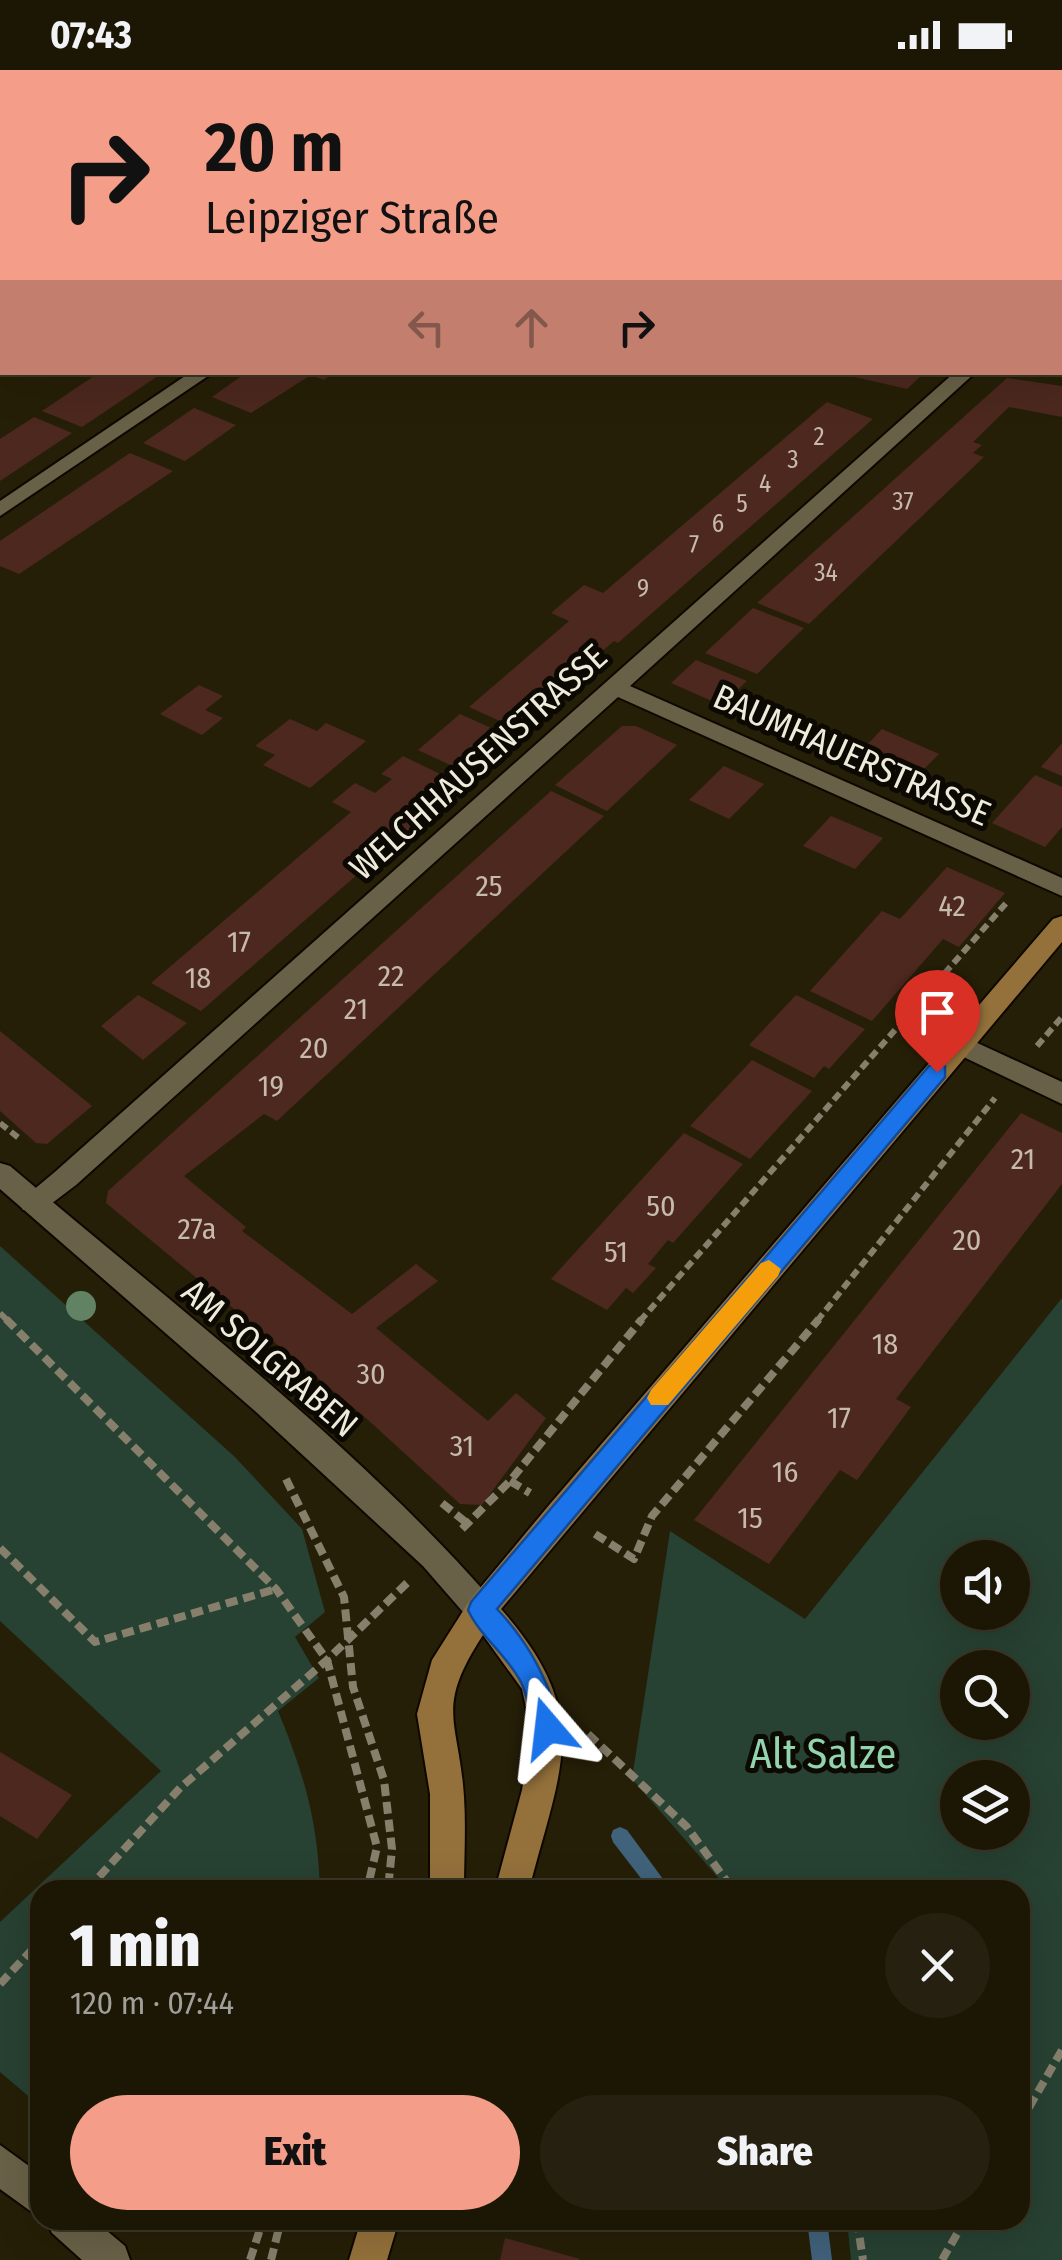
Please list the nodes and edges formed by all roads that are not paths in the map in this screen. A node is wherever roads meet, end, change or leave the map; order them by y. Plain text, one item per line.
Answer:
1 (202, 375) edge
2 (964, 375) edge
3 (0, 510) edge
4 (614, 687) junction
5 (1062, 888) edge
6 (1062, 925) edge
7 (960, 1044) junction
8 (1062, 1094) edge
9 (0, 1173) edge
10 (34, 1202) junction
11 (481, 1610) junction
12 (446, 1880) edge
13 (514, 1880) edge
14 (0, 2164) edge
15 (30, 2190) edge
16 (76, 2230) edge
17 (377, 2230) edge
18 (111, 2260) edge
19 (368, 2260) edge

1 - 3 street
2 - 4 street, WELCHHAUSENSTRASSE
4 - 5 street, BAUMHAUERSTRASSE
4 - 10 street, WELCHHAUSENSTRASSE
6 - 7 main road
7 - 8 street
7 - 11 main road
9 - 10 street, AM SOLGRABEN
10 - 11 street, AM SOLGRABEN
11 - 12 main road
11 - 13 main road
14 - 15 street
16 - 18 street
17 - 19 main road

